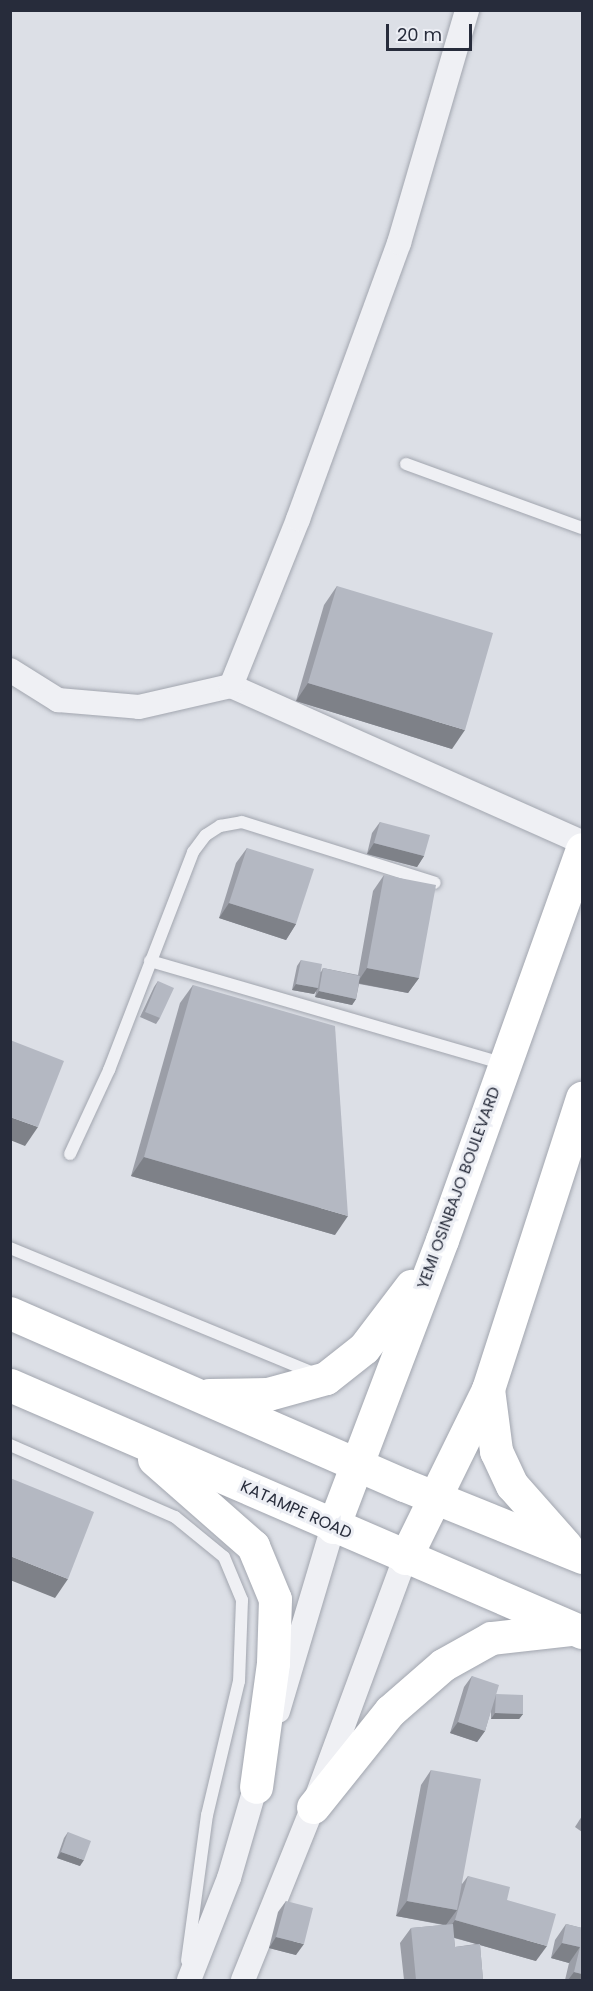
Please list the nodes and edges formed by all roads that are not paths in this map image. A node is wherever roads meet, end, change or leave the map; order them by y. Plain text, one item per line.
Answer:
1 (467, 10) edge
2 (406, 464) dead end
3 (582, 528) edge
4 (10, 670) edge
5 (231, 686) junction
6 (582, 842) edge
7 (582, 849) edge
8 (435, 883) edge
9 (150, 961) junction
10 (504, 1064) junction
11 (582, 1098) edge
12 (70, 1154) dead end
13 (442, 1240) junction
14 (10, 1248) edge
15 (10, 1313) edge
16 (326, 1378) junction
17 (10, 1385) edge
18 (488, 1389) junction
19 (196, 1395) junction
20 (130, 1439) junction
21 (10, 1445) edge
22 (356, 1464) junction
23 (434, 1495) junction
24 (333, 1527) junction
25 (577, 1554) edge
26 (405, 1558) junction
27 (579, 1630) edge
28 (256, 1787) junction
29 (313, 1807) junction
30 (187, 1980) edge
31 (243, 1980) edge

1 - 5 street
2 - 3 lane
4 - 5 street
5 - 6 street
7 - 10 main road, YEMI OSINBAJO BOULEVARD
8 - 9 lane
9 - 10 lane
9 - 12 lane
10 - 13 main road, YEMI OSINBAJO BOULEVARD
11 - 18 main road
13 - 16 main road
13 - 22 main road, YEMI OSINBAJO BOULEVARD
14 - 16 lane
15 - 19 main road
16 - 19 main road
17 - 20 main road, KATAMPE ROAD
18 - 23 main road
18 - 25 main road
19 - 22 main road
20 - 24 main road, KATAMPE ROAD
20 - 28 main road
21 - 30 lane
22 - 23 main road
22 - 24 main road, YEMI OSINBAJO BOULEVARD
23 - 25 main road
23 - 26 main road
24 - 26 main road, KATAMPE ROAD
24 - 28 street
26 - 27 main road, KATAMPE ROAD
26 - 29 street
27 - 29 main road
28 - 30 street
29 - 31 street

